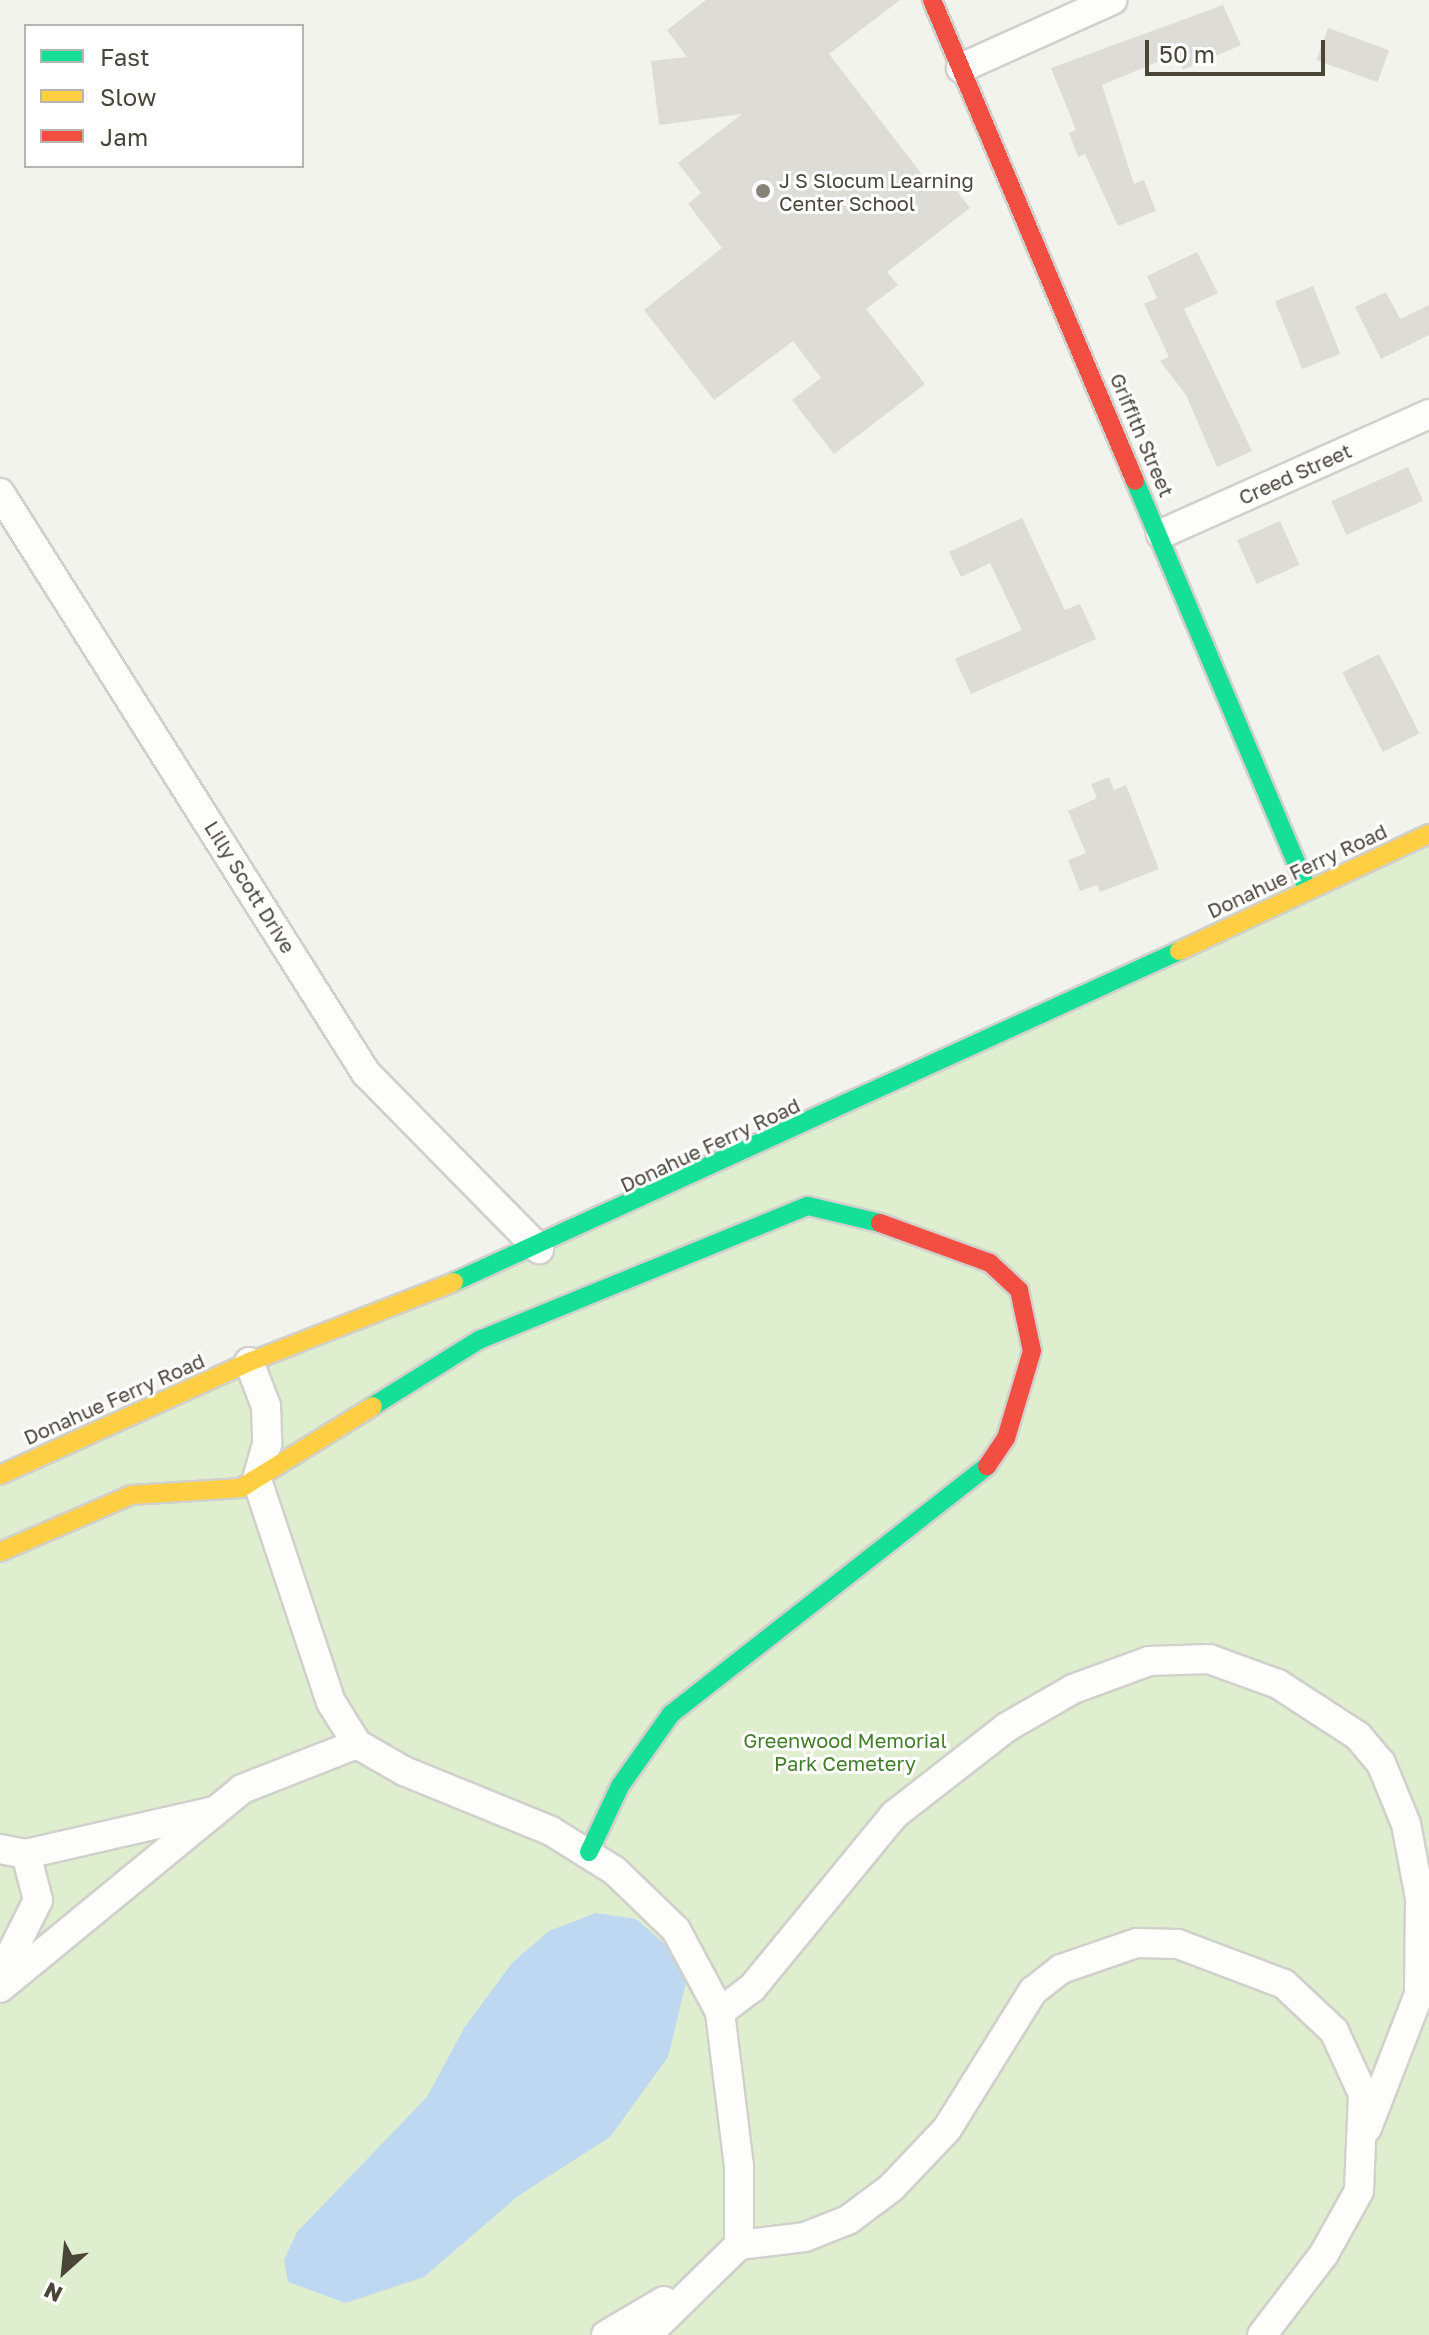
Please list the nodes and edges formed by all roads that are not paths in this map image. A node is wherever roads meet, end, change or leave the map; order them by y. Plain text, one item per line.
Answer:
1 (932, 0) edge
2 (1112, 0) edge
3 (961, 68) junction
4 (1429, 414) edge
5 (0, 493) edge
6 (1161, 534) junction
7 (1429, 834) edge
8 (1308, 890) junction
9 (539, 1249) junction
10 (249, 1362) junction
11 (0, 1475) edge
12 (257, 1480) junction
13 (0, 1552) edge
14 (357, 1744) junction
15 (217, 1811) junction
16 (13, 1851) edge
17 (589, 1852) junction
18 (0, 1976) edge
19 (0, 1988) edge
20 (720, 2012) junction
21 (1367, 2128) junction
22 (739, 2245) junction
23 (695, 2281) junction
24 (606, 2335) edge
25 (647, 2335) edge
26 (1262, 2335) edge

1 - 3 street, Griffith Street
2 - 3 street
3 - 6 street, Griffith Street
4 - 6 street, Creed Street
5 - 9 street, Lilly Scott Drive
6 - 8 street, Griffith Street
7 - 8 street, Donahue Ferry Road
8 - 9 street, Donahue Ferry Road
9 - 10 street, Donahue Ferry Road
10 - 11 street, Donahue Ferry Road
10 - 12 street
12 - 13 street
12 - 14 street
12 - 17 street
14 - 15 street
14 - 17 street
15 - 16 street
15 - 19 street
16 - 18 street
17 - 20 street
20 - 21 street
20 - 22 street
21 - 22 street
21 - 26 street
22 - 23 street
23 - 24 street
23 - 25 street

